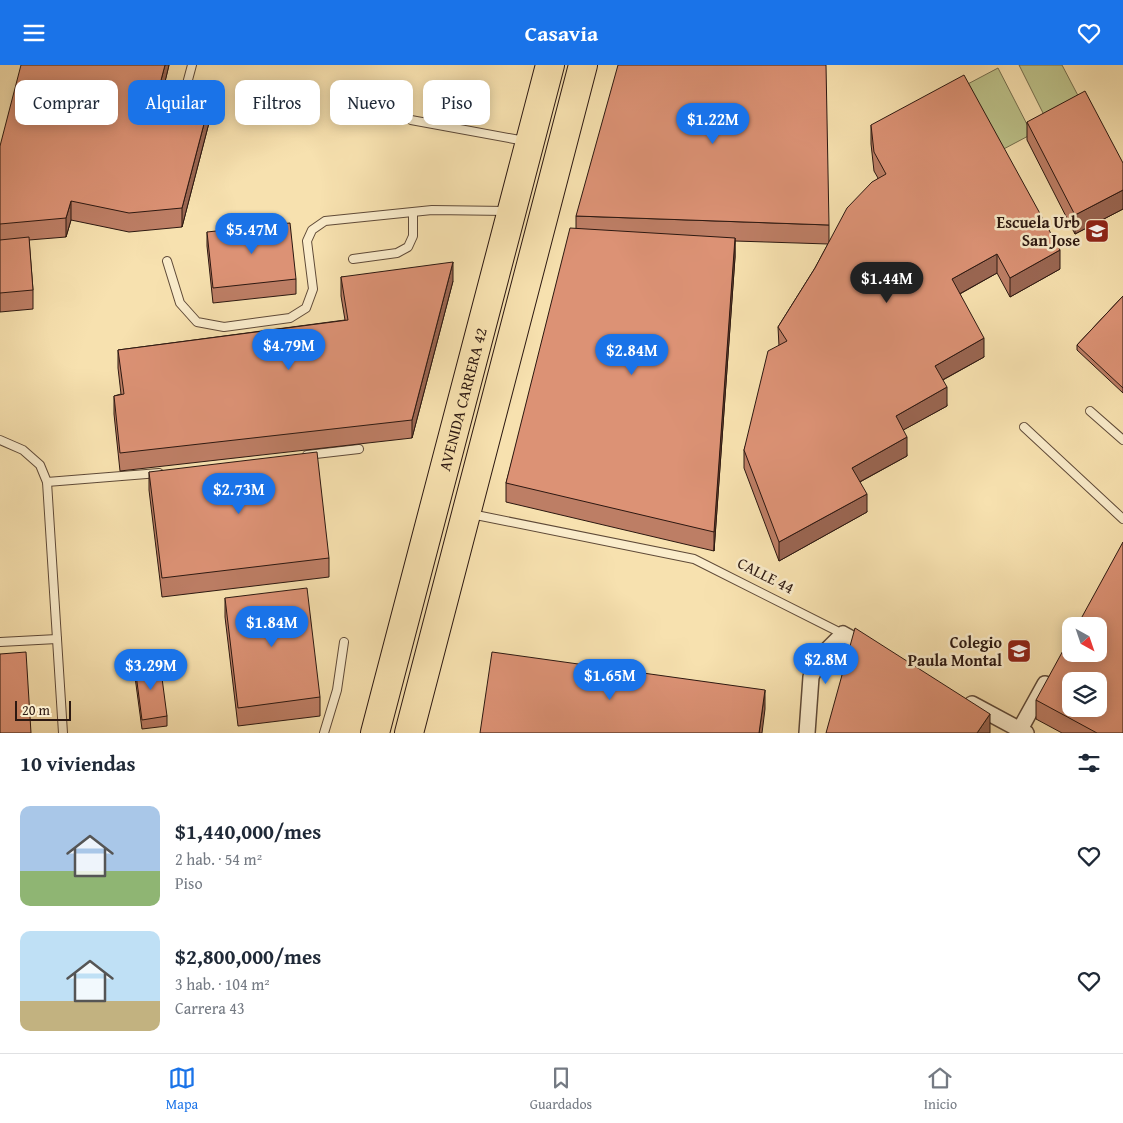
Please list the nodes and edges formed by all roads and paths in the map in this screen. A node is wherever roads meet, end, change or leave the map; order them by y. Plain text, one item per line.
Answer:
1 (192, 65) edge
2 (550, 65) edge
3 (584, 65) edge
4 (188, 80) edge
5 (413, 120) edge
6 (530, 142) junction
7 (511, 211) junction
8 (413, 213) junction
9 (353, 259) dead end
10 (167, 261) dead end
11 (1090, 411) dead end
12 (1024, 427) dead end
13 (0, 440) edge
14 (1123, 440) edge
15 (359, 449) dead end
16 (300, 456) edge
17 (163, 472) edge
18 (47, 482) junction
19 (466, 513) junction
20 (1123, 519) edge
21 (843, 634) junction
22 (57, 639) junction
23 (344, 641) dead end
24 (0, 643) edge
25 (885, 657) edge
26 (1053, 671) edge
27 (961, 698) edge
28 (1021, 732) edge
29 (63, 733) edge
30 (324, 733) edge
31 (375, 733) edge
32 (409, 733) edge
33 (807, 733) edge

1 - 4 lane
2 - 6 highway, AVENIDA CARRERA 42
3 - 19 highway, AVENIDA CARRERA 42
5 - 6 lane
6 - 7 highway, AVENIDA CARRERA 42
7 - 8 lane
7 - 31 highway, AVENIDA CARRERA 42
8 - 9 lane
8 - 10 lane
11 - 14 lane
12 - 20 lane
13 - 18 lane
15 - 16 lane
17 - 18 lane
18 - 22 lane
19 - 21 lane, CALLE 44
19 - 32 highway, AVENIDA CARRERA 42
21 - 25 street, CALLE 44
21 - 33 street
22 - 24 lane
22 - 29 lane
23 - 30 lane
26 - 28 street
27 - 28 street

